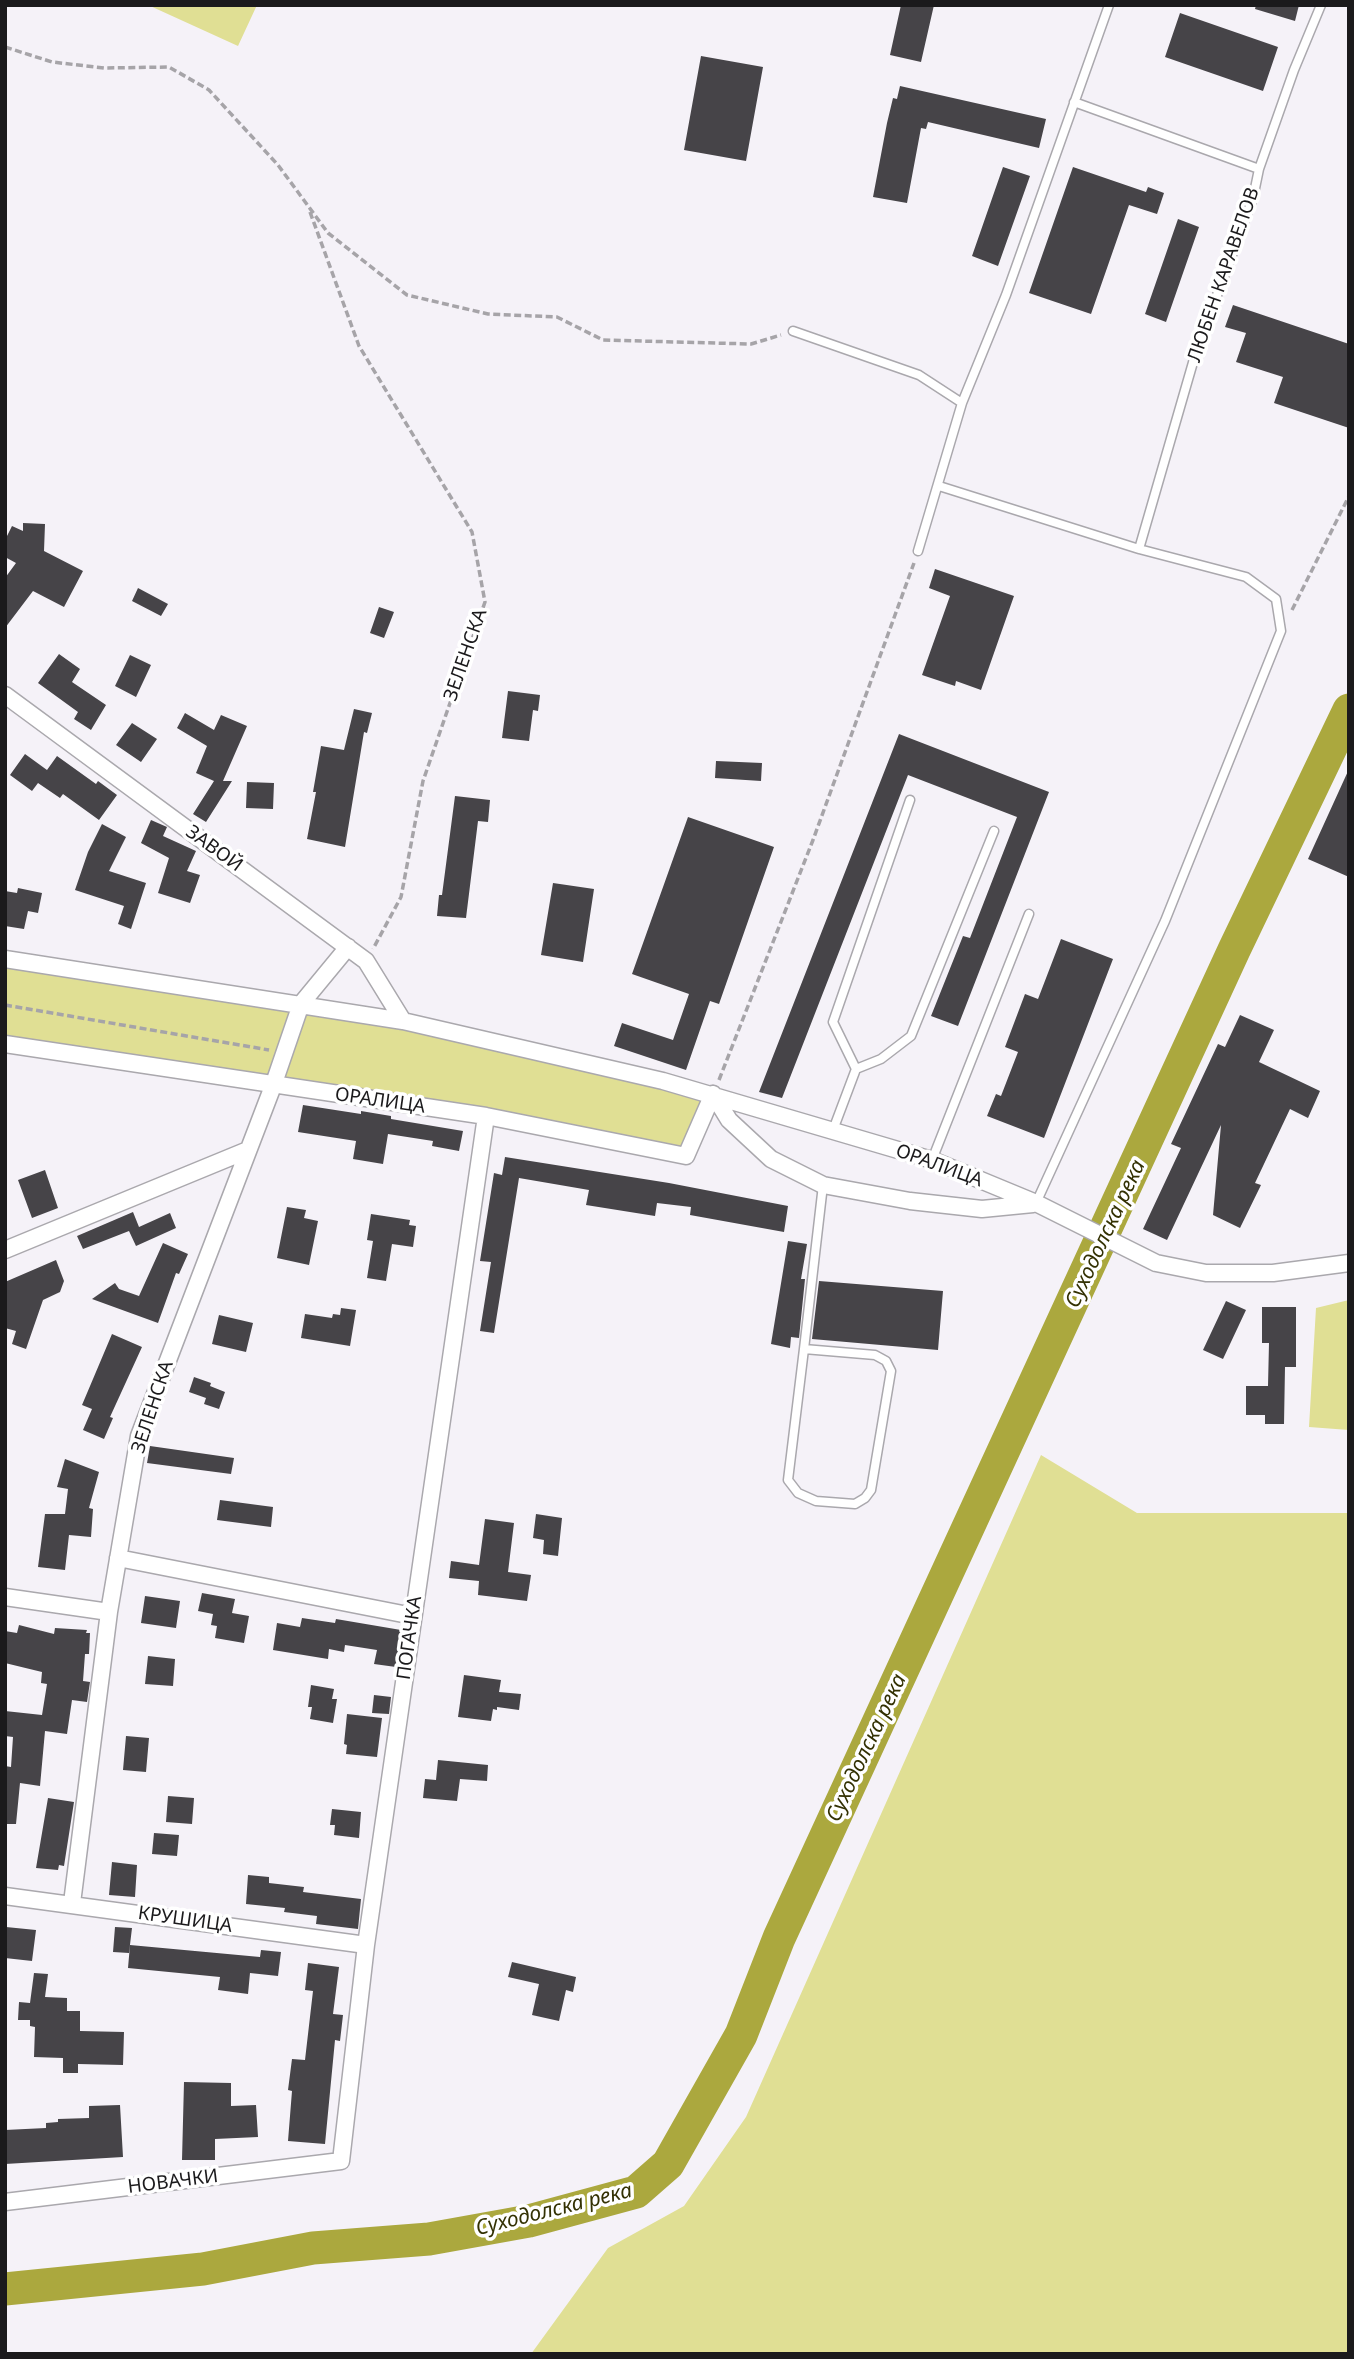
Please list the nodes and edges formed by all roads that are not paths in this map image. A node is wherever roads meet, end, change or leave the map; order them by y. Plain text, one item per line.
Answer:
1 (1109, 5) edge
2 (1321, 5) edge
3 (1074, 102) junction
4 (1259, 169) junction
5 (793, 331) road end
6 (962, 403) junction
7 (939, 485) junction
8 (1139, 549) junction
9 (918, 551) road end
10 (5, 695) edge
11 (910, 800) dead end
12 (994, 831) dead end
13 (1029, 914) dead end
14 (348, 947) junction
15 (5, 959) edge
16 (301, 1004) junction
17 (403, 1021) junction
18 (5, 1044) edge
19 (856, 1069) junction
20 (273, 1086) junction
21 (713, 1094) junction
22 (486, 1116) junction
23 (833, 1130) junction
24 (248, 1150) junction
25 (932, 1160) junction
26 (824, 1185) junction
27 (1035, 1203) junction
28 (5, 1251) edge
29 (1349, 1263) edge
30 (804, 1349) junction
31 (118, 1558) junction
32 (5, 1597) edge
33 (109, 1612) junction
34 (413, 1616) junction
35 (5, 1896) edge
36 (72, 1903) junction
37 (366, 1945) junction
38 (341, 2161) joint
39 (5, 2202) edge

1 - 3 lane
2 - 4 lane, ЛЮБЕН КАРАВЕЛОВ
3 - 4 lane
3 - 6 lane
4 - 8 lane, ЛЮБЕН КАРАВЕЛОВ
5 - 6 lane
6 - 7 lane
7 - 8 lane
7 - 9 lane
8 - 27 lane
10 - 14 street, ЗАВОЙ
11 - 19 lane
12 - 19 lane
13 - 25 lane
14 - 16 street, ЗЕЛЕНСКА
14 - 17 street, ЗАВОЙ
15 - 16 street, ОРАЛИЦА
16 - 17 street, ОРАЛИЦА
16 - 20 street, ЗЕЛЕНСКА
17 - 21 street, ОРАЛИЦА
18 - 20 street, ОРАЛИЦА
19 - 23 lane
20 - 22 street, ОРАЛИЦА
20 - 24 street, ЗЕЛЕНСКА
21 - 22 street, ОРАЛИЦА
21 - 23 street, ОРАЛИЦА
21 - 26 street
22 - 34 street, ПОГАЧКА
23 - 25 street, ОРАЛИЦА
24 - 28 street
24 - 31 street, ЗЕЛЕНСКА
25 - 27 street, ОРАЛИЦА
26 - 27 street
26 - 30 lane
27 - 29 street, ОРАЛИЦА
30 - 30 lane
31 - 33 street, ЗЕЛЕНСКА
31 - 34 street
32 - 33 street
33 - 36 street, ЗЕЛЕНСКА
34 - 37 street, ПОГАЧКА
35 - 36 street, КРУШИЦА
36 - 37 street, КРУШИЦА
37 - 38 street, ПОГАЧКА
38 - 39 street, НОВАЧКИ

